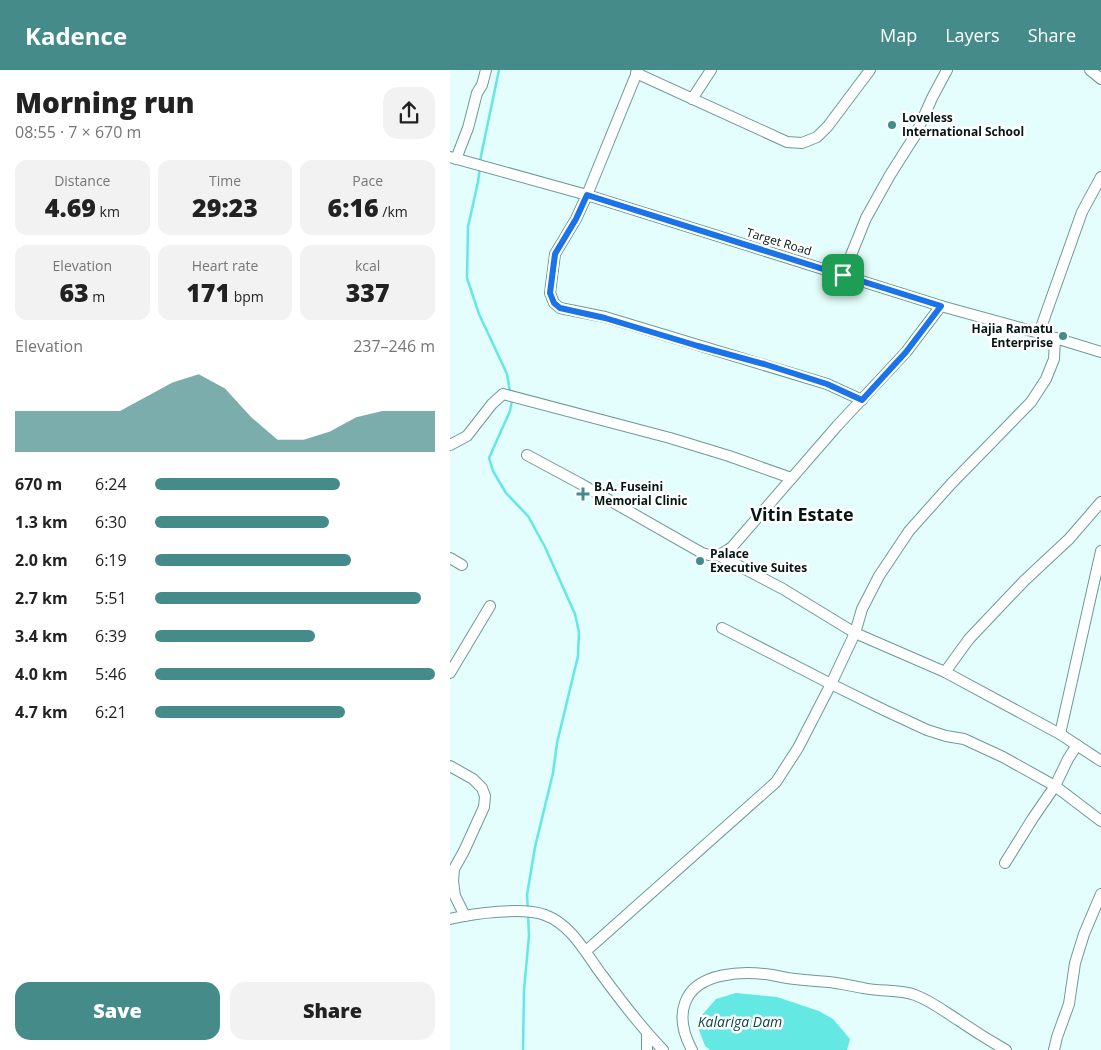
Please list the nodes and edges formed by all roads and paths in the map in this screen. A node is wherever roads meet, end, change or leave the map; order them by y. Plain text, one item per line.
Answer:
1 (486, 70) edge
2 (711, 70) edge
3 (870, 70) edge
4 (948, 70) edge
5 (1090, 70) edge
6 (637, 72) edge
7 (1101, 78) edge
8 (692, 99) junction
9 (456, 159) edge
10 (1101, 176) edge
11 (587, 195) junction
12 (843, 275) junction
13 (941, 306) junction
14 (1039, 334) junction
15 (1055, 338) junction
16 (1101, 352) edge
17 (862, 400) junction
18 (450, 445) edge
19 (527, 455) dead end
20 (791, 478) junction
21 (1101, 502) edge
22 (1101, 551) edge
23 (720, 556) junction
24 (450, 558) edge
25 (462, 565) dead end
26 (490, 606) dead end
27 (722, 628) dead end
28 (855, 633) junction
29 (945, 672) junction
30 (450, 673) edge
31 (831, 684) junction
32 (1060, 734) junction
33 (1077, 745) junction
34 (1101, 761) edge
35 (450, 766) edge
36 (1055, 786) junction
37 (1101, 821) edge
38 (1005, 863) dead end
39 (1101, 894) edge
40 (465, 916) junction
41 (450, 919) edge
42 (586, 951) junction
43 (647, 1032) junction
44 (688, 1048) edge
45 (647, 1050) edge
46 (663, 1050) edge
47 (1006, 1050) edge
48 (1054, 1050) edge

1 - 9 street
2 - 8 street
3 - 8 street
4 - 12 street
5 - 7 street
6 - 8 street
6 - 11 street
9 - 11 street, Target Road
10 - 14 street
11 - 12 street, Target Road
11 - 17 street
12 - 13 street, Target Road
13 - 14 street, Target Road
13 - 17 street
14 - 15 street, Target Road
15 - 16 street, Target Road
15 - 28 street
17 - 20 street
18 - 20 street
19 - 23 street
20 - 23 street
21 - 29 street
22 - 32 street
23 - 28 street
24 - 25 street
26 - 30 street
27 - 31 street
28 - 29 street
28 - 31 street
29 - 32 street
31 - 36 street
31 - 42 street
32 - 33 street
33 - 34 street
33 - 36 street
35 - 40 street
36 - 37 street
36 - 38 street
39 - 48 street
40 - 41 street
40 - 42 street
42 - 43 street
43 - 45 street
43 - 46 street
44 - 47 street

